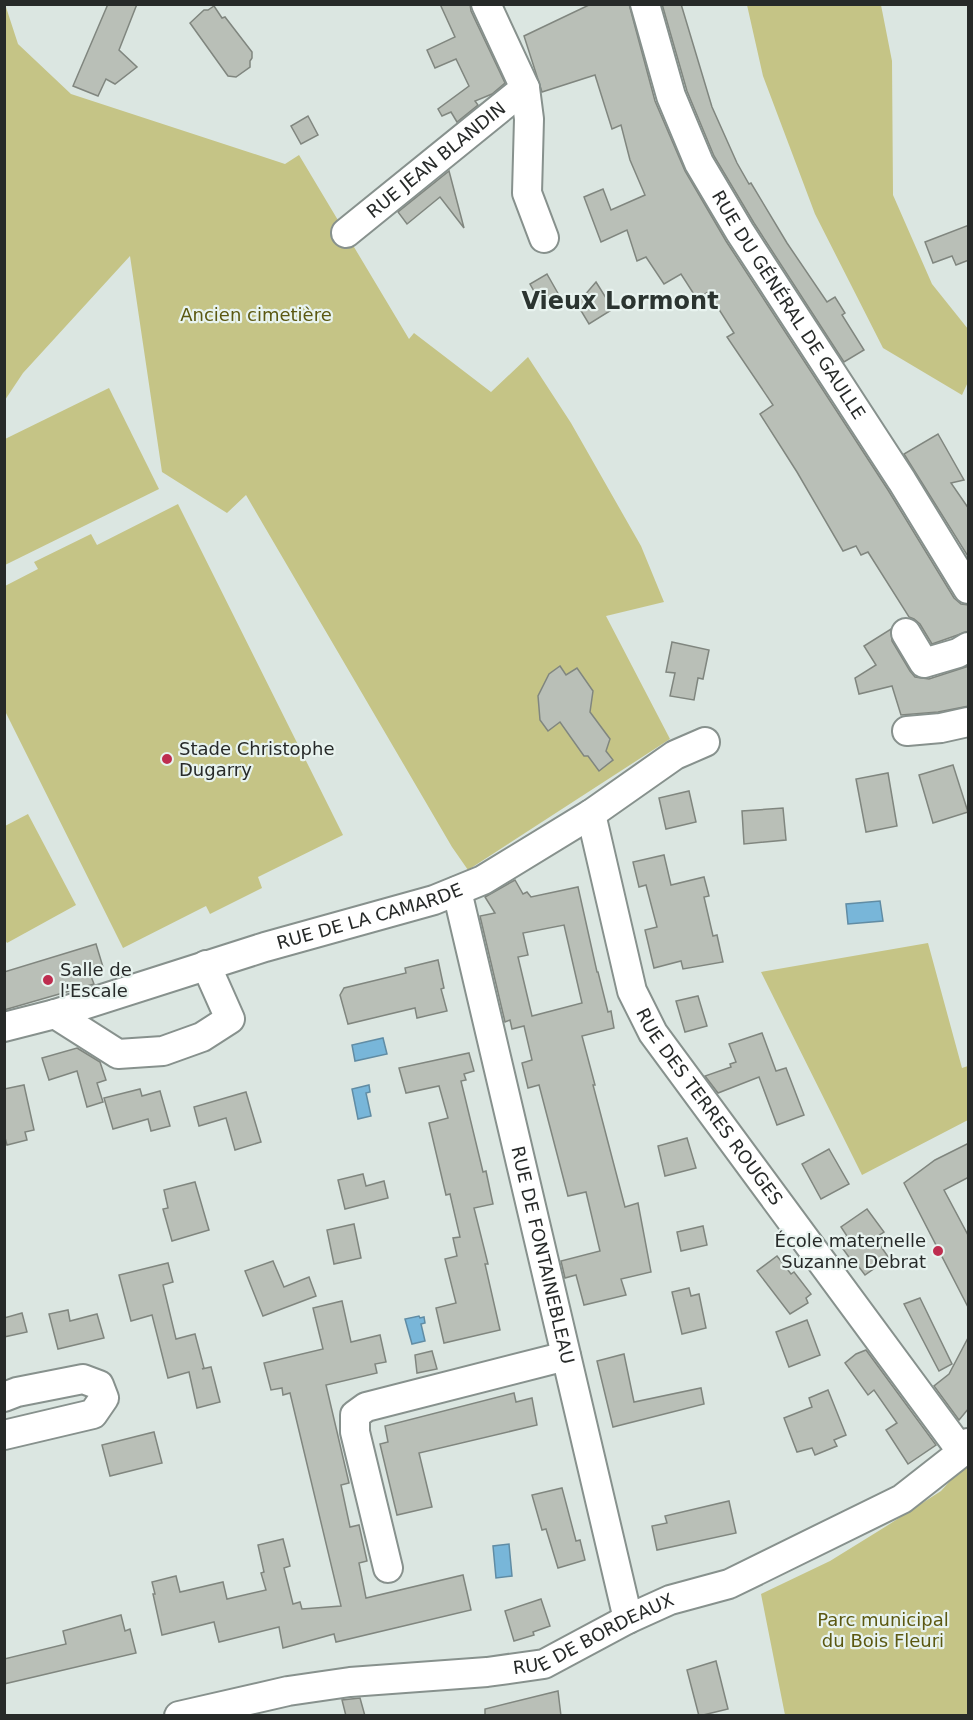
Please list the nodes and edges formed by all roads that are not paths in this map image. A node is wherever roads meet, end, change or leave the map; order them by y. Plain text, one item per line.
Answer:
1 (486, 4) edge
2 (645, 4) edge
3 (525, 88) junction
4 (346, 233) dead end
5 (544, 238) dead end
6 (969, 590) edge
7 (906, 633) dead end
8 (969, 646) edge
9 (969, 722) edge
10 (907, 731) dead end
11 (705, 742) dead end
12 (591, 814) junction
13 (457, 891) junction
14 (206, 965) junction
15 (55, 1014) junction
16 (4, 1027) edge
17 (566, 1356) junction
18 (4, 1397) edge
19 (4, 1435) edge
20 (965, 1447) edge
21 (388, 1568) dead end
22 (628, 1619) junction
23 (179, 1716) edge

1 - 3 street, RUE JEAN BLANDIN
2 - 6 street, RUE DU GÉNÉRAL DE GAULLE
3 - 4 street, RUE JEAN BLANDIN
3 - 5 street, RUE JEAN BLANDIN
7 - 8 street
9 - 10 street
11 - 12 street, RUE DE LA CAMARDE
12 - 13 street, RUE DE LA CAMARDE
12 - 20 street, RUE DES TERRES ROUGES
13 - 14 street, RUE DE LA CAMARDE
13 - 17 street, RUE DE FONTAINEBLEAU
14 - 15 street, RUE DE LA CAMARDE
14 - 15 street
15 - 16 street, RUE DE LA CAMARDE
17 - 21 street
17 - 22 street, RUE DE FONTAINEBLEAU
18 - 19 street
20 - 22 street, RUE DE BORDEAUX
22 - 23 street, RUE DE BORDEAUX

